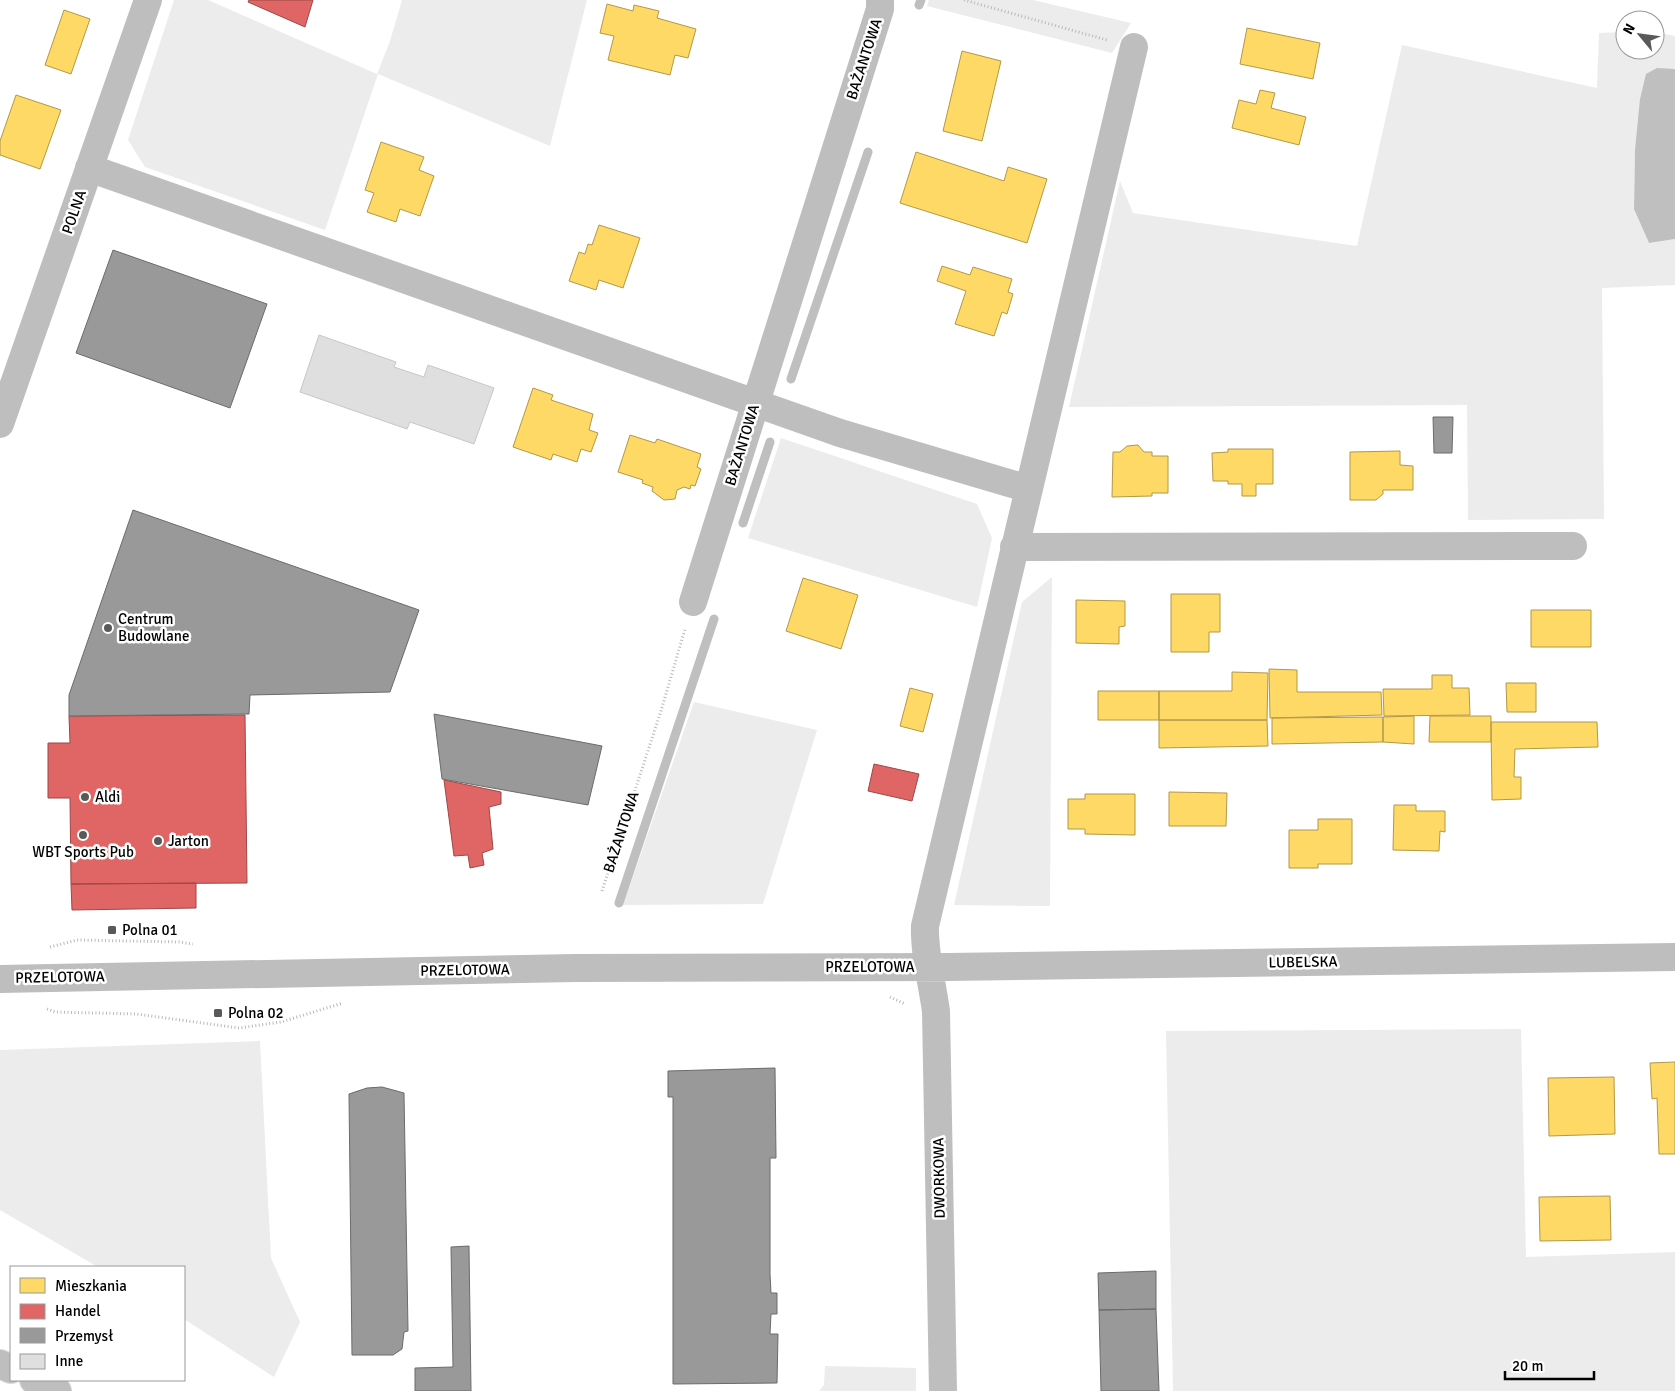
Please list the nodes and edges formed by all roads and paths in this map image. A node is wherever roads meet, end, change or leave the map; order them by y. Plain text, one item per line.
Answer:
1 (148, 0) edge
2 (880, 0) edge
3 (964, 0) edge
4 (1134, 47) joint
5 (89, 168) junction
6 (755, 404) junction
7 (0, 424) edge
8 (1029, 488) junction
9 (1573, 546) dead end
10 (1014, 547) junction
11 (693, 602) joint
12 (602, 891) dead end
13 (1675, 957) edge
14 (930, 966) junction
15 (0, 979) edge
16 (36, 1381) edge
17 (57, 1391) edge
18 (944, 1391) edge

1 - 5 main road, POLNA
2 - 6 main road, BAŻANTOWA
3 - 4 path
4 - 8 main road, DWORKOWA
5 - 6 main road
5 - 7 main road, POLNA
6 - 8 main road
6 - 11 main road, BAŻANTOWA
8 - 10 main road, DWORKOWA
9 - 10 main road
10 - 14 main road, DWORKOWA
11 - 12 path, BAŻANTOWA
13 - 14 main road, LUBELSKA
14 - 15 main road, PRZELOTOWA
14 - 18 main road, DWORKOWA
16 - 17 main road

